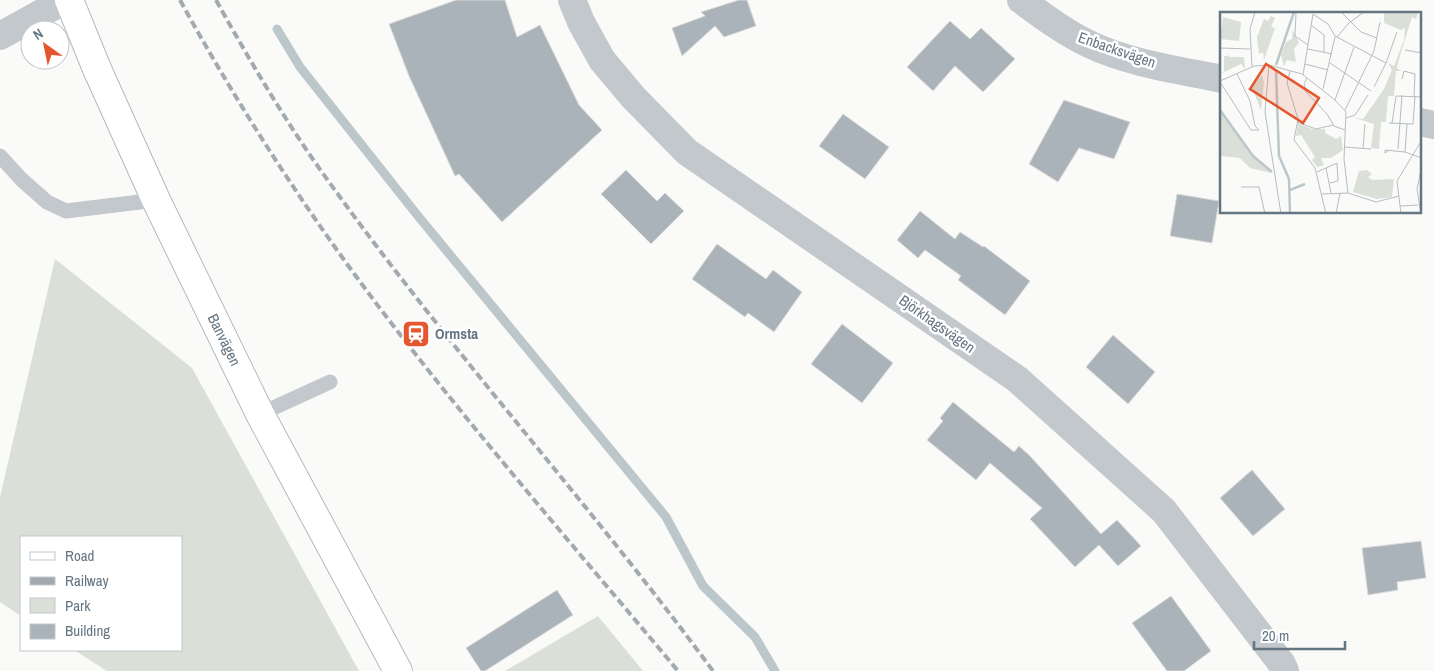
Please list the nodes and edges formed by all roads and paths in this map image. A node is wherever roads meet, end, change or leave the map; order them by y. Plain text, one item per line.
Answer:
1 (65, 0) edge
2 (69, 0) edge
3 (572, 0) edge
4 (1021, 0) edge
5 (0, 36) edge
6 (1220, 79) edge
7 (0, 156) edge
8 (156, 200) junction
9 (330, 382) dead end
10 (260, 414) junction
11 (398, 671) edge
12 (1285, 671) edge

1 - 5 street
2 - 8 street, Banvägen
3 - 12 street, Björkhagsvägen
4 - 6 street, Enbacksvägen
7 - 8 lane
8 - 10 street, Banvägen
9 - 10 lane
10 - 11 street, Banvägen

